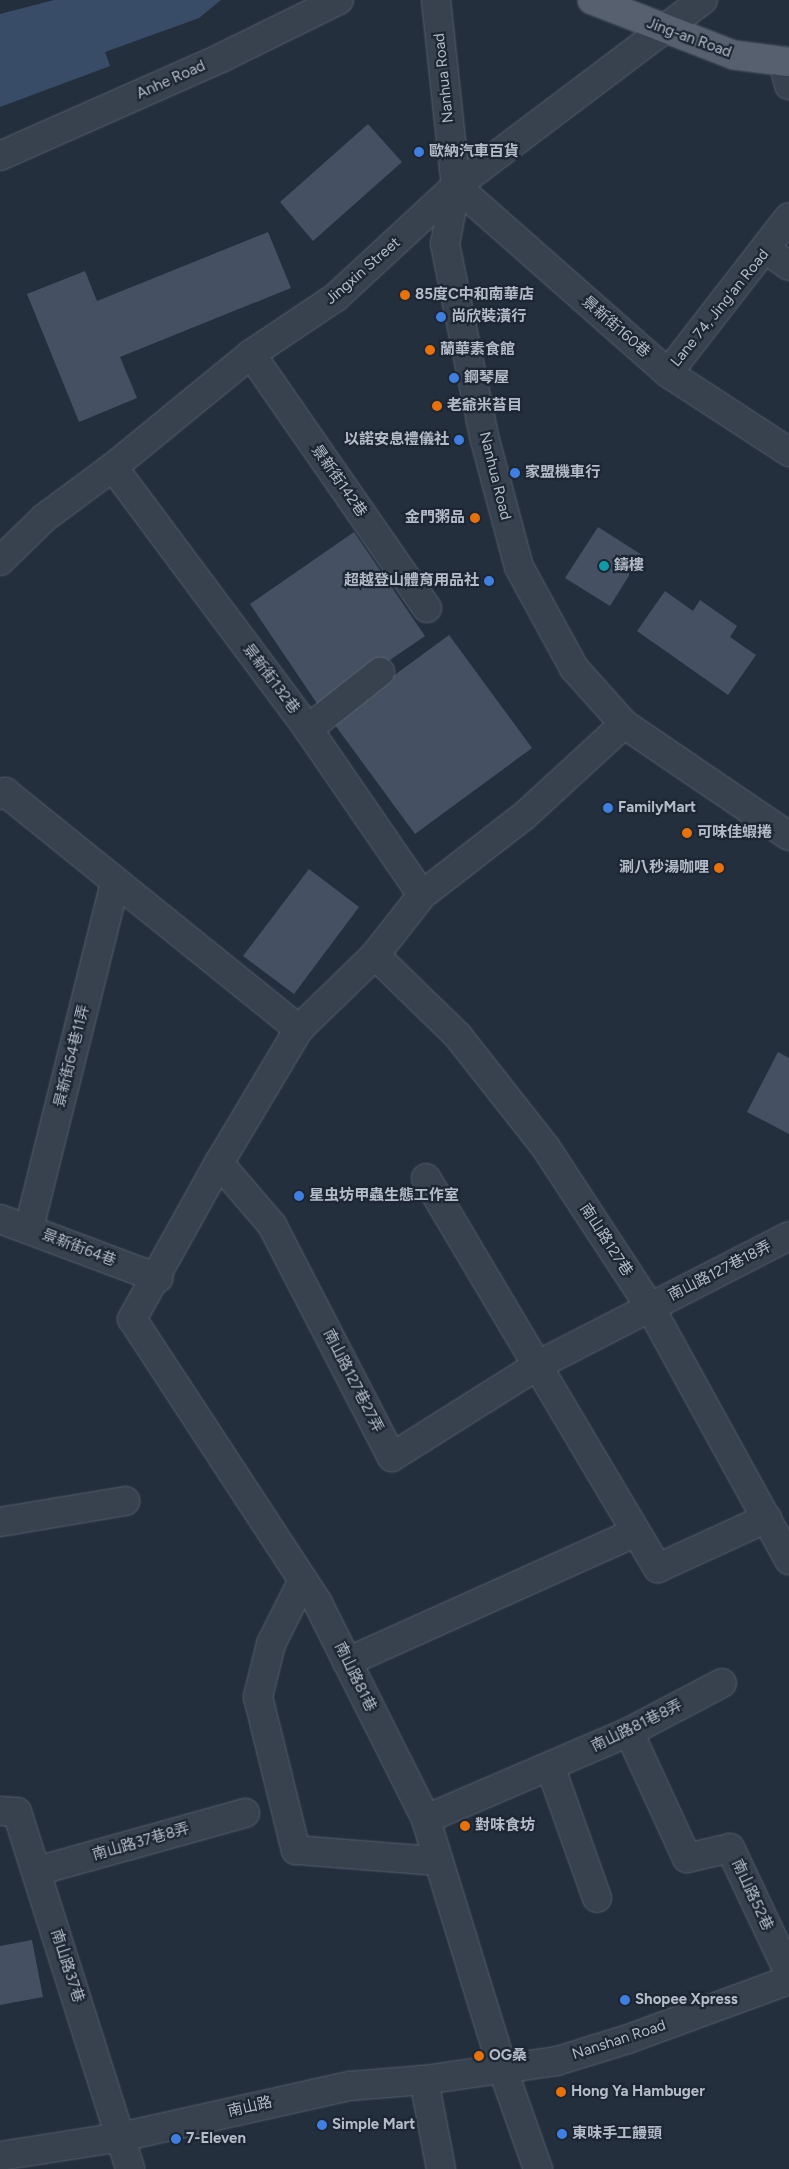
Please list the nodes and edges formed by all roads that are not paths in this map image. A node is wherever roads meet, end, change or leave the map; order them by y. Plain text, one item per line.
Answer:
1 (339, 0) edge
2 (436, 0) edge
3 (592, 0) edge
4 (703, 0) edge
5 (663, 30) junction
6 (787, 70) edge
7 (0, 156) edge
8 (456, 186) junction
9 (789, 217) edge
10 (766, 250) junction
11 (789, 266) edge
12 (251, 354) junction
13 (668, 373) junction
14 (789, 452) edge
15 (113, 467) junction
16 (0, 561) edge
17 (427, 608) dead end
18 (380, 672) dead end
19 (624, 724) junction
20 (308, 729) junction
21 (0, 795) edge
22 (789, 836) edge
23 (115, 883) junction
24 (422, 895) junction
25 (375, 954) junction
26 (299, 1029) junction
27 (219, 1163) junction
28 (426, 1178) dead end
29 (0, 1219) edge
30 (29, 1228) junction
31 (789, 1236) edge
32 (158, 1278) junction
33 (650, 1307) junction
34 (538, 1365) junction
35 (125, 1501) dead end
36 (767, 1518) junction
37 (0, 1522) edge
38 (634, 1533) junction
39 (789, 1560) edge
40 (304, 1580) junction
41 (347, 1662) junction
42 (722, 1683) dead end
43 (629, 1732) junction
44 (550, 1766) junction
45 (0, 1811) edge
46 (245, 1813) dead end
47 (426, 1819) junction
48 (436, 1861) junction
49 (36, 1871) junction
50 (597, 1898) dead end
51 (789, 1973) edge
52 (789, 1980) edge
53 (502, 2070) junction
54 (424, 2080) junction
55 (121, 2137) junction
56 (0, 2156) edge
57 (130, 2169) edge
58 (441, 2169) edge
59 (538, 2169) edge

1 - 7 street, Anhe Road
2 - 8 street, Nanhua Road
3 - 5 main road, Jing-an Road
4 - 5 street, Jingxin Street
5 - 6 main road, Jing-an Road
5 - 8 street, Jingxin Street
8 - 12 street, Jingxin Street
8 - 13 street, 景新街160巷
8 - 19 street, Nanhua Road
9 - 10 street, Lane 74, Jing'an Road
10 - 11 street
10 - 13 street, Lane 74, Jing'an Road
12 - 15 street, Jingxin Street
12 - 17 street, 景新街142巷
13 - 14 street, 景新街160巷
15 - 16 street, Jingxin Street
15 - 20 street, 景新街132巷
18 - 20 street
19 - 22 street, Nanhua Road
19 - 24 street
20 - 24 street, 景新街132巷
21 - 23 street
23 - 26 street
23 - 30 street, 景新街64巷11弄
24 - 25 street
25 - 26 street
25 - 33 street, 南山路127巷
26 - 27 street
27 - 32 street
27 - 34 street, 南山路127巷27弄
28 - 34 street
29 - 30 street, 景新街64巷
30 - 32 street, 景新街64巷
31 - 33 street, 南山路127巷18弄
32 - 40 street, 南山路81巷
33 - 34 street, 南山路127巷27弄
33 - 36 street, 南山路127巷
34 - 38 street
35 - 37 street
36 - 38 street
36 - 39 street, 南山路127巷
38 - 41 street
40 - 41 street, 南山路81巷
40 - 48 street
41 - 47 street, 南山路81巷
42 - 43 street, 南山路81巷8弄
43 - 44 street, 南山路81巷8弄
43 - 51 street, 南山路52巷
44 - 47 street, 南山路81巷8弄
44 - 50 street
45 - 49 street, 南山路37巷
46 - 49 street, 南山路37巷8弄
47 - 48 street, 南山路81巷
48 - 53 street, 南山路81巷
49 - 55 street, 南山路37巷
52 - 53 street, Nanshan Road
53 - 54 street, 南山路
53 - 59 street, 南山路81巷
54 - 55 street, 南山路
54 - 58 street
55 - 56 street, 南山路
55 - 57 street, 南山路37巷

